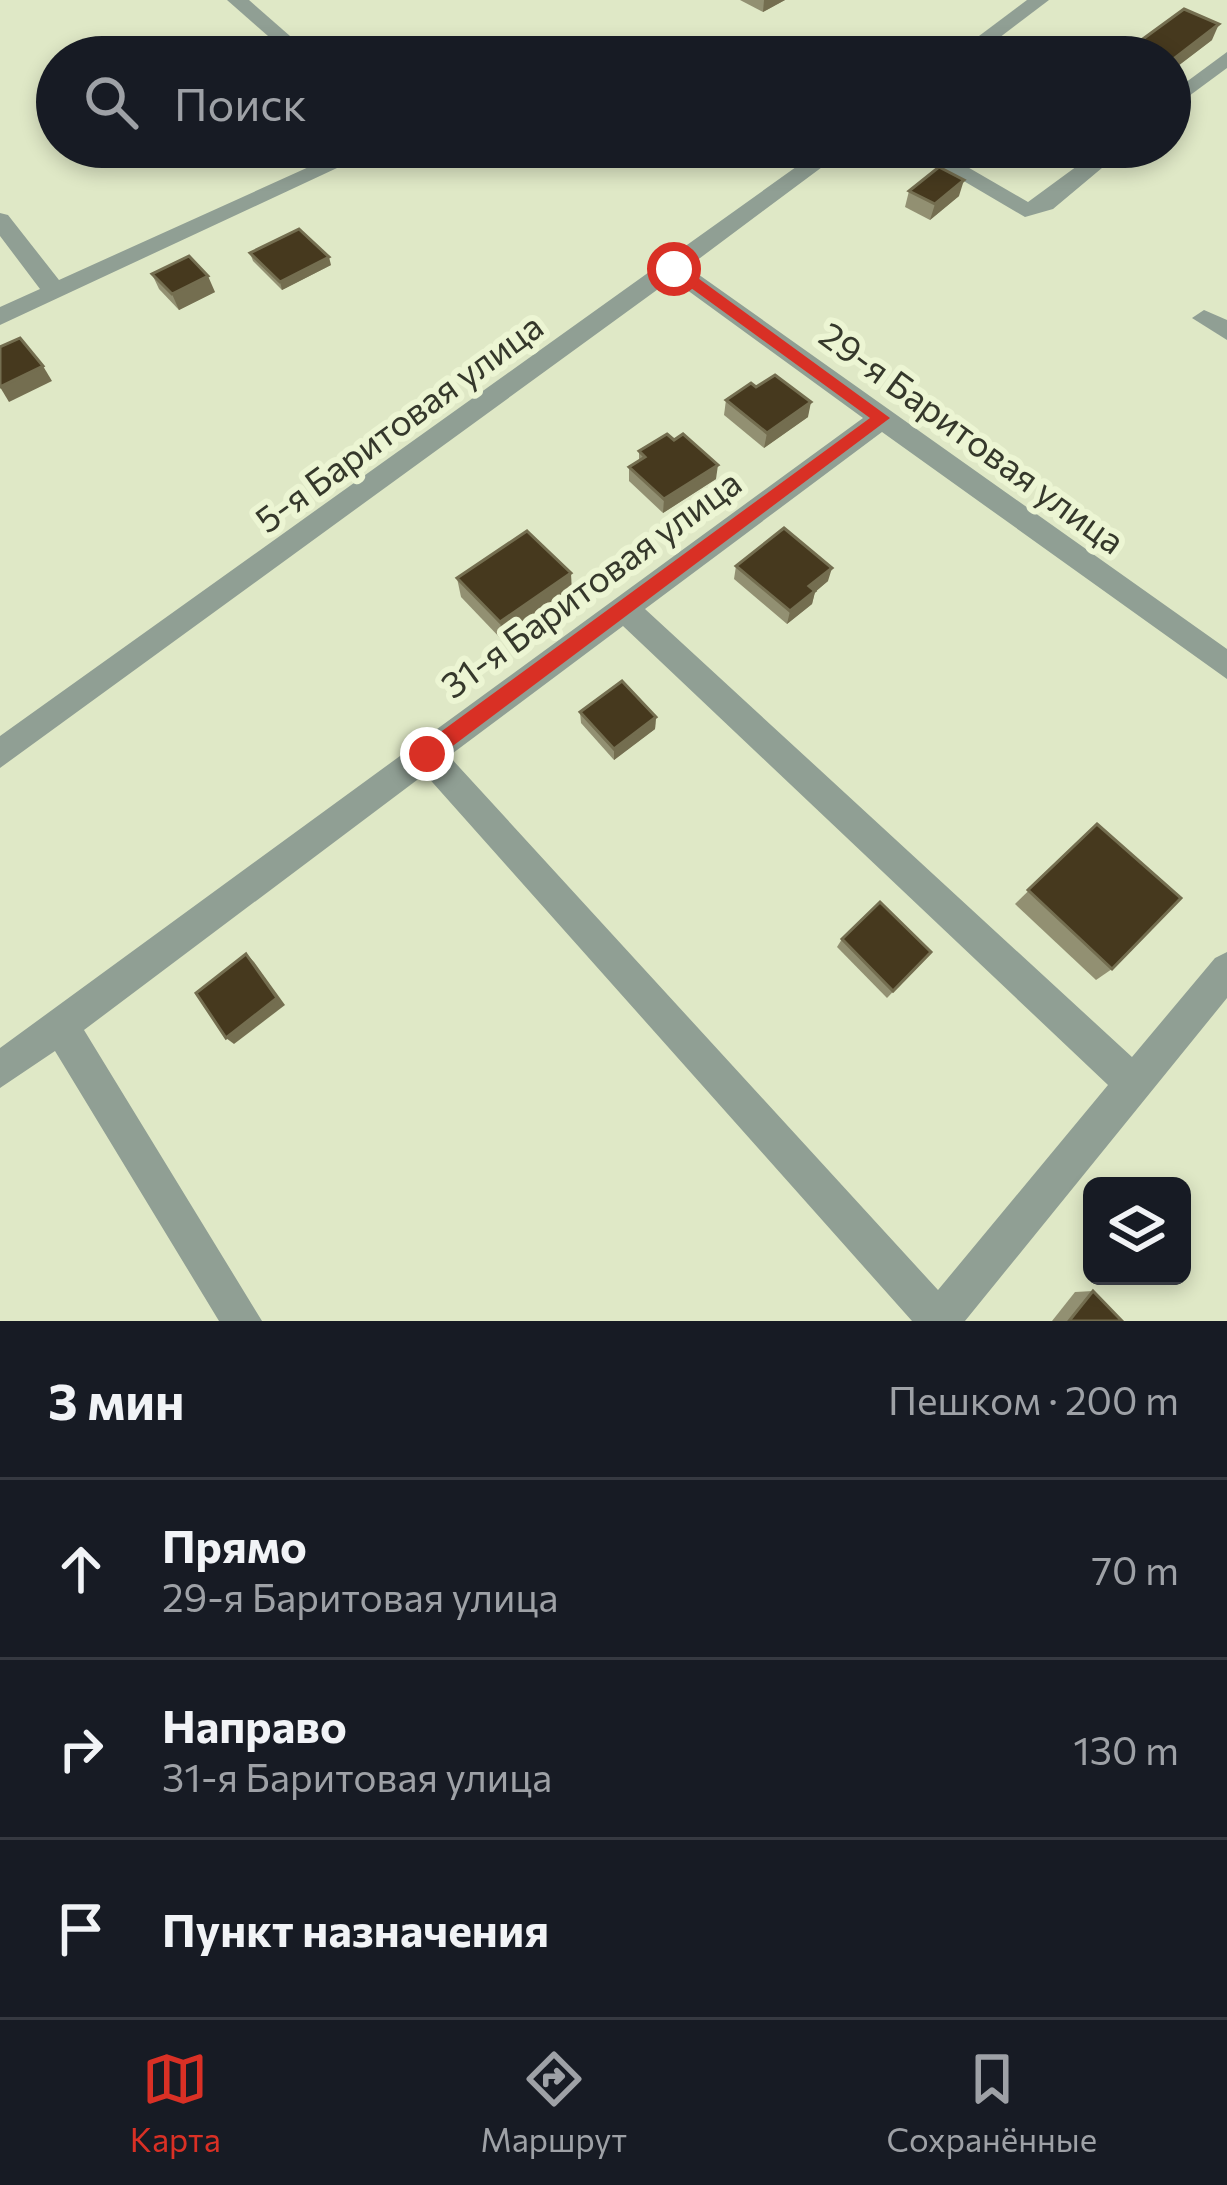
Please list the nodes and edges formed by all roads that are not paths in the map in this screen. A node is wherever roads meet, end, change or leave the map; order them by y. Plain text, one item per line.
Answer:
1 (237, 0) edge
2 (1039, 0) edge
3 (279, 36) edge
4 (990, 36) edge
5 (1227, 58) edge
6 (1191, 87) edge
7 (325, 168) edge
8 (810, 168) edge
9 (953, 168) edge
10 (1090, 168) edge
11 (0, 220) edge
12 (674, 269) junction
13 (55, 291) junction
14 (0, 317) edge
15 (882, 418) junction
16 (624, 608) junction
17 (1227, 666) edge
18 (0, 754) edge
19 (427, 754) junction
20 (1227, 970) edge
21 (60, 1025) junction
22 (0, 1070) edge
23 (1133, 1084) junction
24 (242, 1321) edge
25 (939, 1321) edge

1 - 3 street
2 - 4 street
5 - 6 street
7 - 13 street
8 - 12 street, 5-я Баритовая улица
9 - 10 street
11 - 13 street
12 - 15 street, 29-я Баритовая улица
12 - 18 street, 5-я Баритовая улица
13 - 14 street
15 - 16 street, 31-я Баритовая улица
15 - 17 street, 29-я Баритовая улица
16 - 19 street, 31-я Баритовая улица
16 - 23 street
19 - 21 street, 31-я Баритовая улица
19 - 25 street
20 - 23 street
21 - 22 street, 31-я Баритовая улица
21 - 24 street
23 - 25 street

